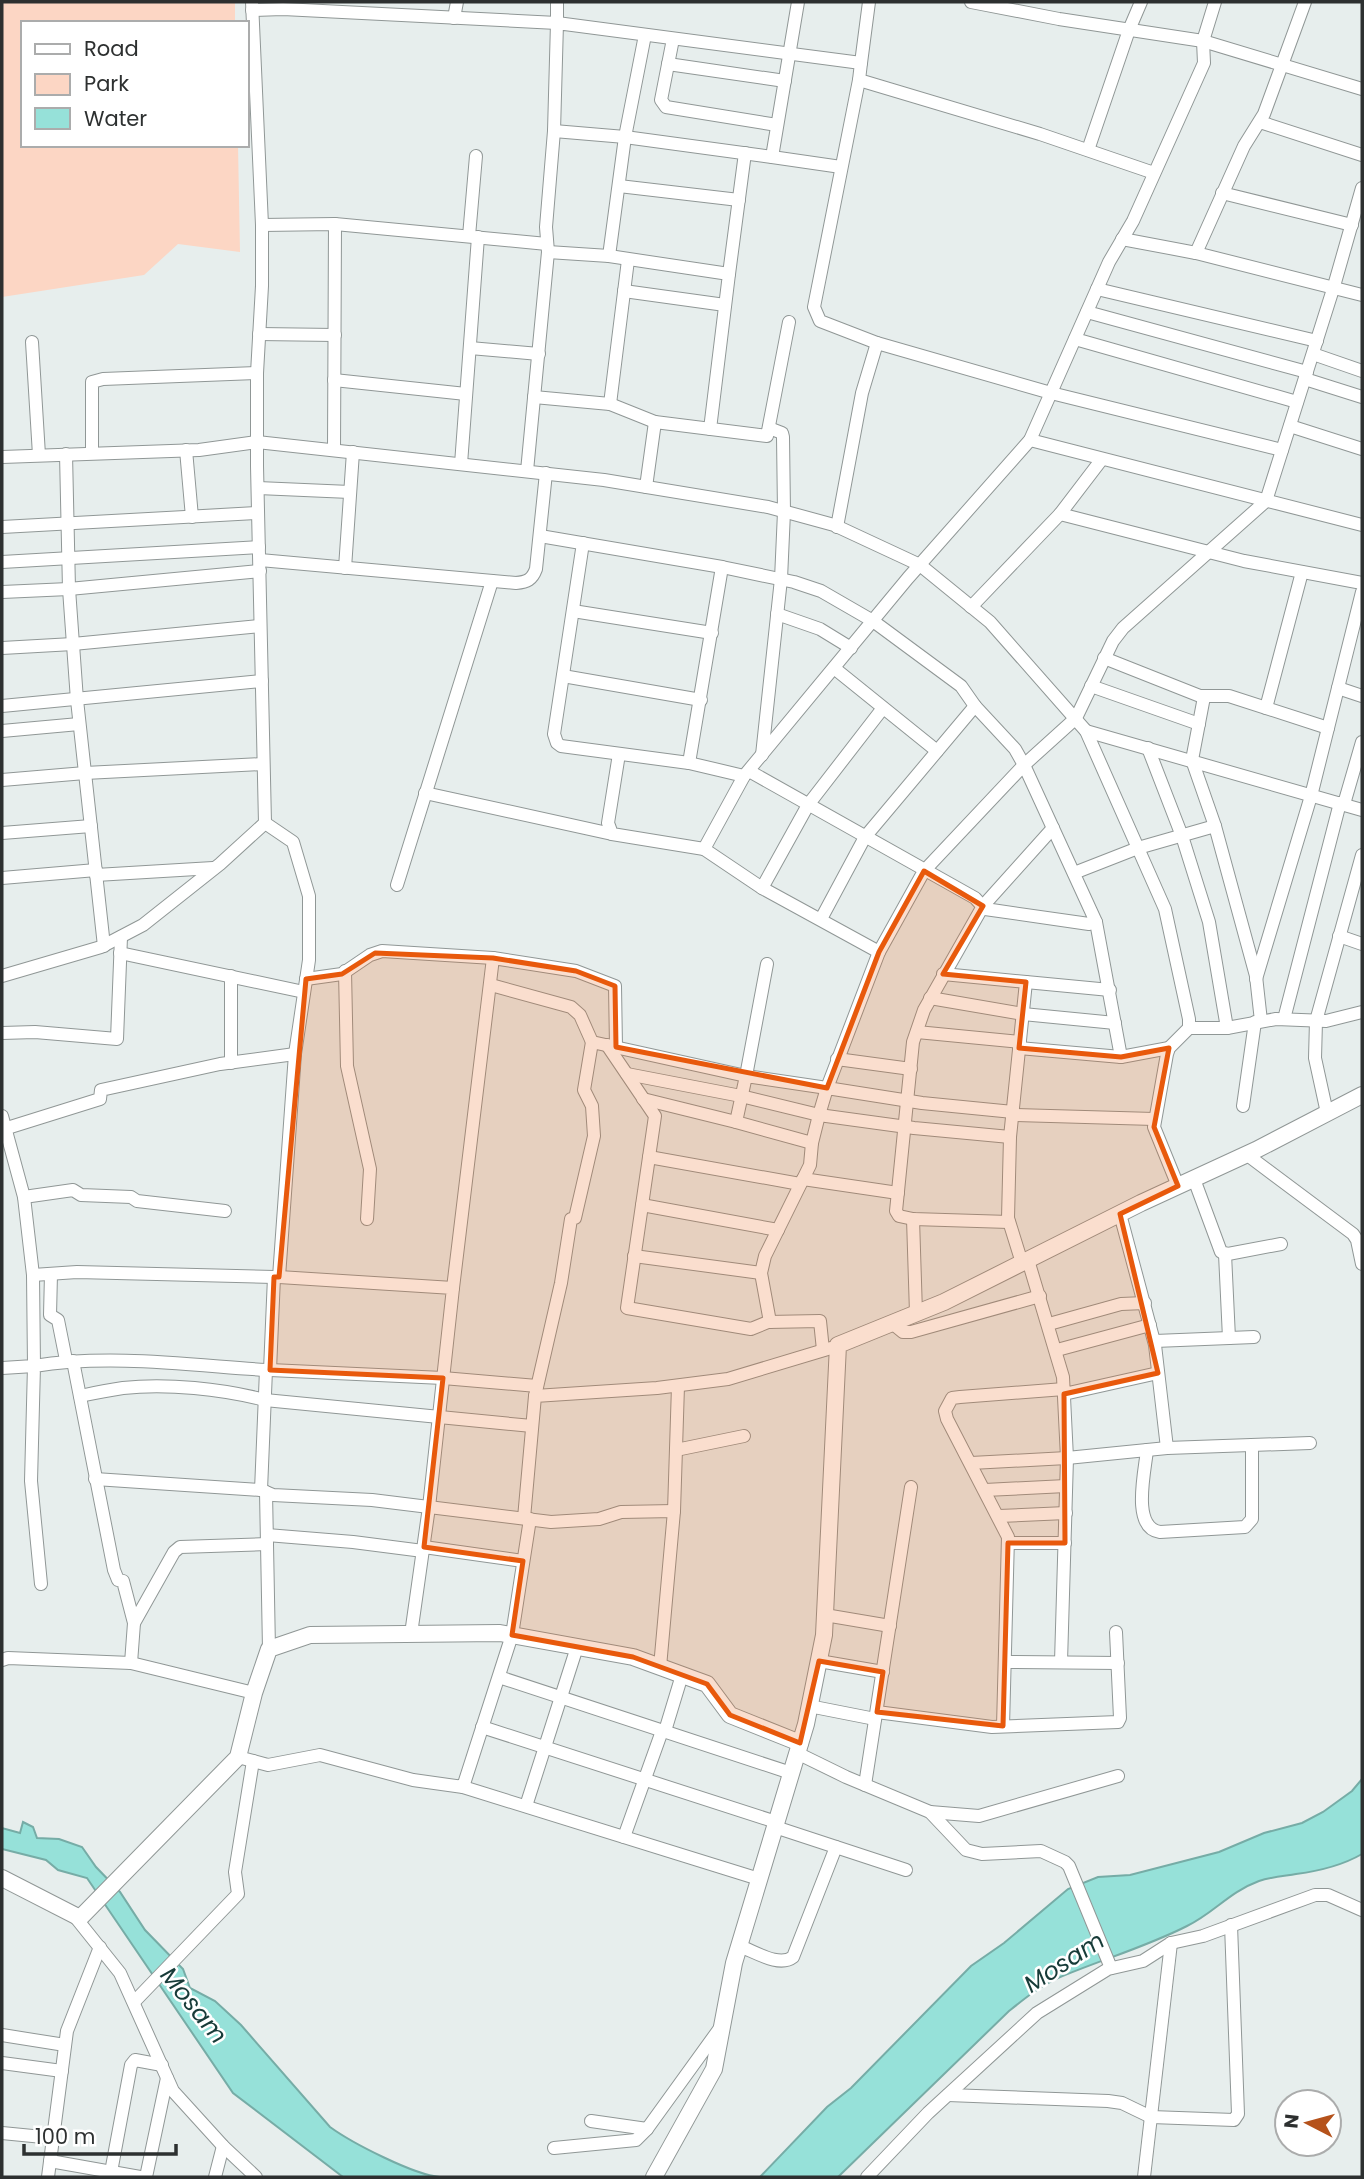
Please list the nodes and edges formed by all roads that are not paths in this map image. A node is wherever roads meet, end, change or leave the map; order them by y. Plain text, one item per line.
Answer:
1 (457, 2) edge
2 (557, 2) edge
3 (798, 2) edge
4 (869, 2) edge
5 (971, 2) edge
6 (1140, 2) edge
7 (1215, 2) edge
8 (1305, 2) edge
9 (252, 6) edge
10 (320, 6) edge
11 (454, 18) junction
12 (557, 23) junction
13 (1129, 30) junction
14 (645, 35) junction
15 (673, 39) junction
16 (1203, 41) junction
17 (790, 54) junction
18 (860, 63) junction
19 (668, 64) junction
20 (1282, 66) junction
21 (859, 80) junction
22 (785, 81) junction
23 (1362, 89) edge
24 (1260, 122) junction
25 (777, 125) junction
26 (554, 131) junction
27 (625, 137) junction
28 (1088, 150) junction
29 (745, 153) junction
30 (1362, 155) edge
31 (475, 156) dead end
32 (772, 157) junction
33 (841, 167) junction
34 (1154, 173) junction
35 (619, 186) junction
36 (1362, 188) edge
37 (1222, 193) junction
38 (739, 200) junction
39 (335, 224) junction
40 (262, 225) junction
41 (1352, 225) junction
42 (473, 237) junction
43 (1122, 239) junction
44 (548, 248) junction
45 (1196, 253) junction
46 (609, 256) junction
47 (628, 260) junction
48 (729, 274) junction
49 (1334, 286) junction
50 (1097, 289) junction
51 (624, 291) junction
52 (1362, 295) edge
53 (725, 305) junction
54 (1087, 312) junction
55 (789, 322) dead end
56 (259, 334) junction
57 (335, 335) junction
58 (1075, 339) junction
59 (32, 342) dead end
60 (877, 344) junction
61 (470, 348) junction
62 (1315, 348) junction
63 (539, 354) junction
64 (1362, 371) edge
65 (257, 373) junction
66 (1306, 376) junction
67 (334, 380) junction
68 (1051, 393) junction
69 (466, 394) junction
70 (534, 397) junction
71 (1362, 397) edge
72 (1297, 402) junction
73 (610, 404) junction
74 (655, 422) junction
75 (1290, 426) junction
76 (769, 428) junction
77 (710, 429) junction
78 (1030, 440) junction
79 (257, 442) junction
80 (1362, 449) edge
81 (186, 450) junction
82 (334, 450) junction
83 (1282, 450) junction
84 (353, 452) junction
85 (92, 453) junction
86 (65, 454) junction
87 (39, 455) junction
88 (2, 457) edge
89 (1102, 459) junction
90 (461, 464) junction
91 (527, 471) junction
92 (546, 473) junction
93 (646, 487) junction
94 (258, 488) junction
95 (350, 492) junction
96 (1266, 501) junction
97 (784, 512) junction
98 (258, 513) junction
99 (1060, 514) junction
100 (192, 517) junction
101 (68, 524) junction
102 (1362, 525) edge
103 (2, 527) edge
104 (837, 527) junction
105 (540, 536) junction
106 (583, 543) junction
107 (1208, 552) junction
108 (68, 558) junction
109 (259, 559) junction
110 (2, 562) edge
111 (919, 565) junction
112 (722, 567) junction
113 (345, 568) junction
114 (1302, 572) junction
115 (781, 579) junction
116 (492, 581) junction
117 (1362, 583) edge
118 (69, 589) junction
119 (2, 592) edge
120 (1362, 592) edge
121 (971, 607) junction
122 (573, 611) junction
123 (777, 614) junction
124 (873, 621) junction
125 (260, 626) junction
126 (712, 633) junction
127 (73, 643) junction
128 (2, 648) edge
129 (851, 648) junction
130 (1104, 658) junction
131 (834, 668) junction
132 (563, 676) junction
133 (262, 681) junction
134 (1091, 686) junction
135 (1338, 688) junction
136 (1362, 696) edge
137 (1204, 697) junction
138 (701, 699) junction
139 (77, 700) junction
140 (2, 706) edge
141 (975, 706) junction
142 (883, 708) junction
143 (1266, 708) junction
144 (1076, 718) junction
145 (79, 724) junction
146 (1199, 724) junction
147 (1328, 728) junction
148 (2, 731) edge
149 (1086, 732) junction
150 (1362, 742) edge
151 (1148, 748) junction
152 (937, 751) junction
153 (619, 754) junction
154 (762, 756) junction
155 (1192, 760) junction
156 (689, 762) junction
157 (264, 764) junction
158 (1024, 765) junction
159 (85, 773) junction
160 (746, 773) junction
161 (2, 780) edge
162 (425, 793) junction
163 (1311, 796) junction
164 (1342, 804) junction
165 (808, 805) junction
166 (1362, 810) edge
167 (265, 823) junction
168 (91, 826) junction
169 (1215, 826) junction
170 (1053, 828) junction
171 (2, 833) edge
172 (612, 834) junction
173 (1182, 836) junction
174 (865, 837) junction
175 (1138, 848) junction
176 (704, 849) junction
177 (1362, 855) edge
178 (214, 869) junction
179 (924, 871) junction
180 (96, 873) junction
181 (1074, 873) junction
182 (1359, 875) edge
183 (2, 878) edge
184 (397, 885) dead end
185 (762, 888) junction
186 (983, 906) junction
187 (821, 919) junction
188 (1096, 922) junction
189 (121, 936) junction
190 (1339, 936) junction
191 (1362, 944) edge
192 (104, 946) junction
193 (879, 952) junction
194 (120, 953) junction
195 (494, 958) junction
196 (767, 964) dead end
197 (345, 971) junction
198 (943, 974) junction
199 (2, 976) edge
200 (230, 976) junction
201 (1256, 979) junction
202 (1026, 982) junction
203 (491, 985) junction
204 (305, 986) junction
205 (1110, 990) junction
206 (930, 998) junction
207 (1362, 1012) edge
208 (1023, 1014) junction
209 (1284, 1019) junction
210 (1315, 1021) junction
211 (1258, 1022) junction
212 (1115, 1023) junction
213 (1189, 1028) junction
214 (1227, 1028) junction
215 (917, 1032) junction
216 (2, 1033) edge
217 (592, 1042) junction
218 (1020, 1045) junction
219 (612, 1046) junction
220 (1169, 1048) junction
221 (295, 1054) junction
222 (1121, 1057) junction
223 (836, 1059) junction
224 (230, 1063) junction
225 (911, 1069) junction
226 (627, 1074) junction
227 (746, 1076) junction
228 (827, 1088) junction
229 (1362, 1095) edge
230 (741, 1096) junction
231 (643, 1099) junction
232 (907, 1101) junction
233 (1243, 1107) dead end
234 (1327, 1113) junction
235 (1013, 1114) junction
236 (819, 1115) junction
237 (1154, 1119) junction
238 (3, 1122) edge
239 (736, 1122) junction
240 (905, 1127) junction
241 (1010, 1137) junction
242 (812, 1143) junction
243 (1246, 1154) junction
244 (649, 1157) junction
245 (1194, 1179) junction
246 (801, 1181) junction
247 (1178, 1186) junction
248 (898, 1193) junction
249 (24, 1197) junction
250 (642, 1205) junction
251 (225, 1211) dead end
252 (1121, 1214) junction
253 (367, 1219) dead end
254 (913, 1219) junction
255 (1009, 1222) junction
256 (778, 1230) junction
257 (1281, 1244) dead end
258 (1224, 1254) junction
259 (634, 1256) junction
260 (1025, 1261) junction
261 (1362, 1264) edge
262 (761, 1273) junction
263 (51, 1274) junction
264 (33, 1275) junction
265 (277, 1277) junction
266 (453, 1287) junction
267 (1040, 1296) junction
268 (1145, 1303) junction
269 (916, 1313) junction
270 (770, 1322) junction
271 (892, 1323) junction
272 (1049, 1324) junction
273 (1150, 1325) junction
274 (1254, 1337) dead end
275 (1229, 1338) junction
276 (1155, 1341) junction
277 (831, 1348) junction
278 (1057, 1350) junction
279 (70, 1361) junction
280 (34, 1366) junction
281 (2, 1368) edge
282 (268, 1370) junction
283 (1158, 1373) junction
284 (443, 1378) junction
285 (678, 1385) junction
286 (536, 1391) junction
287 (1064, 1392) junction
288 (80, 1396) junction
289 (265, 1400) junction
290 (439, 1416) junction
291 (532, 1426) junction
292 (744, 1436) dead end
293 (1310, 1443) dead end
294 (1252, 1445) junction
295 (1167, 1448) junction
296 (676, 1450) junction
297 (1147, 1450) junction
298 (1067, 1458) junction
299 (971, 1463) junction
300 (95, 1479) junction
301 (1066, 1486) junction
302 (911, 1487) dead end
303 (985, 1490) junction
304 (263, 1491) junction
305 (429, 1507) junction
306 (674, 1511) junction
307 (1066, 1513) junction
308 (999, 1517) junction
309 (527, 1518) junction
310 (267, 1540) junction
311 (1008, 1543) junction
312 (1065, 1543) junction
313 (423, 1549) junction
314 (523, 1560) junction
315 (41, 1584) dead end
316 (825, 1615) junction
317 (134, 1623) junction
318 (890, 1626) junction
319 (1116, 1632) dead end
320 (411, 1634) junction
321 (512, 1635) junction
322 (578, 1647) junction
323 (269, 1649) junction
324 (2, 1660) edge
325 (819, 1661) junction
326 (1004, 1662) junction
327 (1061, 1662) junction
328 (131, 1663) junction
329 (1118, 1663) junction
330 (660, 1667) junction
331 (883, 1672) junction
332 (682, 1675) junction
333 (499, 1677) junction
334 (254, 1693) junction
335 (560, 1697) junction
336 (809, 1706) junction
337 (876, 1715) junction
338 (1003, 1726) junction
339 (482, 1727) junction
340 (662, 1731) junction
341 (544, 1747) junction
342 (798, 1748) junction
343 (245, 1759) junction
344 (791, 1773) junction
345 (1118, 1776) dead end
346 (645, 1779) junction
347 (865, 1785) junction
348 (463, 1787) junction
349 (526, 1806) junction
350 (930, 1812) junction
351 (775, 1825) junction
352 (624, 1837) junction
353 (836, 1847) junction
354 (906, 1870) dead end
355 (2, 1878) edge
356 (759, 1879) junction
357 (1362, 1910) edge
358 (78, 1918) junction
359 (1231, 1926) junction
360 (1171, 1943) junction
361 (739, 1946) junction
362 (100, 1947) junction
363 (1110, 1964) junction
364 (134, 2002) junction
365 (722, 2025) junction
366 (2, 2035) edge
367 (65, 2045) junction
368 (718, 2045) junction
369 (2, 2063) edge
370 (162, 2065) junction
371 (62, 2071) junction
372 (167, 2078) junction
373 (948, 2095) junction
374 (1151, 2117) junction
375 (591, 2121) dead end
376 (647, 2129) junction
377 (2, 2133) edge
378 (53, 2138) junction
379 (223, 2146) junction
380 (554, 2148) dead end
381 (50, 2161) junction
382 (111, 2172) junction
383 (48, 2177) edge
384 (140, 2177) edge
385 (146, 2177) edge
386 (215, 2177) edge
387 (256, 2177) edge
388 (642, 2177) edge
389 (654, 2177) edge
390 (867, 2177) edge
391 (1144, 2177) edge

1 - 11 street
2 - 12 street
3 - 17 street
4 - 18 street
5 - 13 street
6 - 13 street
7 - 16 street
8 - 20 street
9 - 10 street
9 - 40 street
10 - 11 street
11 - 12 street
12 - 14 street
12 - 26 street
13 - 16 street
13 - 28 street
14 - 15 street
14 - 27 street
15 - 17 street
15 - 19 street
16 - 20 street
16 - 34 street
17 - 18 street
17 - 22 street
18 - 21 street
19 - 22 street
19 - 25 street
20 - 23 street
20 - 24 street
21 - 28 street
21 - 33 street
22 - 25 street
24 - 30 street
24 - 37 street
25 - 32 street
26 - 27 street
26 - 44 street
27 - 29 street
27 - 35 street
28 - 34 street
29 - 32 street
29 - 38 street
31 - 42 street
32 - 33 street
33 - 60 street
34 - 43 street
35 - 38 street
35 - 46 street
36 - 41 street
37 - 41 street
37 - 45 street
38 - 48 street
39 - 40 street
39 - 42 street
39 - 57 street
40 - 56 street
41 - 49 street
42 - 44 street
42 - 61 street
43 - 45 street
43 - 50 street
44 - 46 street
44 - 63 street
45 - 49 street
46 - 47 street
47 - 48 street
47 - 51 street
48 - 53 street
49 - 52 street
49 - 62 street
50 - 54 street
50 - 62 street
51 - 53 street
51 - 73 street
53 - 77 street
54 - 58 street
54 - 66 street
55 - 76 street
56 - 57 street
56 - 65 street
57 - 67 street
58 - 68 street
58 - 72 street
59 - 87 street
60 - 68 street
60 - 104 street
61 - 63 street
61 - 69 street
62 - 64 street
62 - 66 street
63 - 70 street
65 - 79 street
65 - 85 street
66 - 71 street
66 - 72 street
67 - 69 street
67 - 82 street
68 - 78 street
68 - 83 street
69 - 90 street
70 - 73 street
70 - 91 street
72 - 75 street
73 - 74 street
74 - 77 street
74 - 93 street
75 - 80 street
75 - 83 street
76 - 77 street
76 - 97 street
78 - 89 street
78 - 111 street
79 - 81 street
79 - 82 street
79 - 94 street
81 - 85 street
81 - 100 street
82 - 84 street
83 - 96 street
84 - 90 street
84 - 95 street
85 - 86 street
86 - 87 street
86 - 101 street
87 - 88 street
89 - 96 street
89 - 99 street
90 - 91 street
91 - 92 street
92 - 93 street
92 - 105 street
93 - 97 street
94 - 95 street
94 - 98 street
95 - 113 street
96 - 102 street
96 - 107 street
97 - 104 street
97 - 115 street
98 - 100 street
98 - 109 street
99 - 107 street
99 - 121 street
100 - 101 street
101 - 103 street
101 - 108 street
104 - 111 street
105 - 106 street
105 - 116 street
106 - 112 street
106 - 122 street
107 - 114 street
107 - 130 street
108 - 109 street
108 - 110 street
108 - 118 street
109 - 113 street
109 - 118 street
109 - 125 street
111 - 121 street
111 - 124 street
112 - 115 street
112 - 126 street
113 - 116 street
114 - 117 street
114 - 143 street
115 - 123 street
115 - 124 street
116 - 162 street
118 - 119 street
118 - 127 street
120 - 135 street
121 - 144 street
122 - 126 street
122 - 132 street
123 - 129 street
123 - 154 street
124 - 129 street
124 - 141 street
125 - 127 street
125 - 133 street
126 - 138 street
127 - 128 street
127 - 139 street
129 - 131 street
130 - 134 street
130 - 137 street
131 - 142 street
131 - 154 street
132 - 138 street
132 - 153 street
133 - 139 street
133 - 157 street
134 - 144 street
134 - 146 street
135 - 136 street
135 - 147 street
137 - 143 street
137 - 146 street
138 - 156 street
139 - 140 street
139 - 145 street
141 - 152 street
141 - 158 street
142 - 152 street
142 - 165 street
143 - 147 street
144 - 149 street
144 - 158 street
145 - 148 street
145 - 159 street
146 - 155 street
147 - 163 street
149 - 151 street
149 - 175 street
150 - 164 street
151 - 155 street
151 - 173 street
152 - 174 street
153 - 156 street
153 - 172 street
154 - 160 street
155 - 163 street
155 - 169 street
156 - 160 street
157 - 159 street
157 - 167 street
158 - 170 street
158 - 179 street
159 - 161 street
159 - 168 street
160 - 165 street
160 - 176 street
162 - 172 street
162 - 184 street
163 - 164 street
163 - 201 street
164 - 166 street
164 - 209 street
165 - 174 street
165 - 185 street
167 - 178 street
167 - 204 street
168 - 171 street
168 - 180 street
169 - 173 street
169 - 201 street
170 - 181 street
170 - 186 street
172 - 176 street
173 - 175 street
173 - 214 street
174 - 179 street
174 - 187 street
175 - 181 street
175 - 213 street
176 - 185 street
177 - 182 street
178 - 180 street
178 - 189 street
179 - 186 street
179 - 193 street
180 - 183 street
180 - 192 street
181 - 188 street
182 - 190 street
185 - 187 street
186 - 188 street
186 - 198 street
187 - 193 street
188 - 205 street
189 - 192 street
189 - 194 street
190 - 191 street
190 - 210 street
192 - 199 street
193 - 223 street
194 - 200 street
194 - 216 street
195 - 197 street
195 - 203 street
195 - 219 street
196 - 227 street
197 - 204 street
197 - 253 street
198 - 202 street
198 - 206 street
200 - 204 street
200 - 224 street
201 - 211 street
202 - 205 street
202 - 208 street
203 - 217 street
203 - 266 street
204 - 221 street
205 - 212 street
206 - 208 street
206 - 215 street
207 - 210 street
208 - 212 street
208 - 218 street
209 - 210 street
209 - 211 street
210 - 234 street
211 - 214 street
211 - 233 street
212 - 222 street
213 - 214 street
213 - 220 street
215 - 218 street
215 - 225 street
217 - 219 street
217 - 286 street
218 - 222 street
218 - 235 street
219 - 226 street
219 - 227 street
220 - 222 street
220 - 237 street
221 - 224 street
221 - 265 street
223 - 225 street
223 - 228 street
224 - 238 street
225 - 232 street
226 - 230 street
226 - 231 street
227 - 228 street
227 - 230 street
228 - 232 street
228 - 236 street
229 - 234 street
230 - 236 street
230 - 239 street
231 - 239 street
231 - 244 street
232 - 235 street
232 - 240 street
234 - 243 street
235 - 237 street
235 - 241 street
236 - 240 street
236 - 242 street
237 - 247 street
238 - 249 street
239 - 242 street
240 - 241 street
240 - 248 street
241 - 255 street
242 - 246 street
243 - 245 street
243 - 261 street
244 - 246 street
244 - 250 street
245 - 247 street
245 - 258 street
246 - 248 street
246 - 256 street
247 - 252 street
248 - 254 street
249 - 251 street
249 - 264 street
250 - 256 street
250 - 259 street
252 - 260 street
252 - 268 street
254 - 255 street
254 - 269 street
255 - 260 street
256 - 262 street
257 - 258 street
258 - 275 street
259 - 262 street
259 - 270 street
260 - 267 street
260 - 269 street
262 - 270 street
263 - 264 street
263 - 265 street
263 - 279 street
264 - 280 street
265 - 266 street
265 - 282 street
266 - 284 street
267 - 271 street
267 - 272 street
268 - 272 street
268 - 273 street
269 - 271 street
270 - 277 street
271 - 277 street
272 - 278 street
273 - 276 street
273 - 278 street
274 - 275 street
275 - 276 street
276 - 283 street
277 - 285 street
277 - 316 street
278 - 287 street
279 - 280 street
279 - 282 street
279 - 288 street
280 - 281 street
280 - 315 street
282 - 284 street
282 - 289 street
283 - 287 street
283 - 295 street
284 - 286 street
284 - 290 street
285 - 286 street
285 - 296 street
286 - 291 street
287 - 298 street
287 - 299 street
288 - 289 street
288 - 300 street
289 - 290 street
289 - 304 street
290 - 291 street
290 - 305 street
291 - 309 street
292 - 296 street
293 - 294 street
294 - 295 street
294 - 297 street
295 - 297 street
296 - 306 street
297 - 298 street
298 - 299 street
298 - 301 street
299 - 303 street
300 - 304 street
300 - 317 street
301 - 303 street
301 - 307 street
302 - 318 street
303 - 308 street
304 - 305 street
304 - 310 street
305 - 309 street
305 - 313 street
306 - 309 street
306 - 330 street
307 - 308 street
307 - 312 street
308 - 311 street
309 - 314 street
310 - 313 street
310 - 317 street
310 - 323 street
311 - 312 street
311 - 326 street
312 - 327 street
313 - 314 street
313 - 320 street
314 - 321 street
316 - 318 street
316 - 325 street
317 - 328 street
318 - 331 street
319 - 329 street
320 - 321 street
320 - 323 street
321 - 322 street
321 - 333 street
322 - 330 street
322 - 335 street
323 - 334 street
324 - 328 street
325 - 331 street
325 - 336 street
326 - 327 street
326 - 338 street
327 - 329 street
328 - 334 street
329 - 338 street
330 - 332 street
331 - 337 street
332 - 340 street
332 - 342 street
333 - 335 street
333 - 339 street
334 - 343 street
335 - 340 street
335 - 341 street
336 - 337 street
336 - 342 street
337 - 338 street
337 - 347 street
339 - 341 street
339 - 348 street
340 - 344 street
340 - 346 street
341 - 346 street
341 - 349 street
342 - 344 street
342 - 347 street
343 - 348 street
343 - 358 street
343 - 364 street
344 - 351 street
345 - 350 street
346 - 351 street
346 - 352 street
347 - 350 street
348 - 349 street
349 - 352 street
350 - 363 street
351 - 353 street
351 - 356 street
352 - 356 street
353 - 354 street
353 - 361 street
355 - 358 street
356 - 361 street
357 - 359 street
358 - 362 street
359 - 360 street
359 - 374 street
360 - 363 street
360 - 374 street
361 - 365 street
362 - 364 street
362 - 367 street
363 - 373 street
364 - 370 street
365 - 368 street
365 - 376 street
366 - 367 street
367 - 371 street
368 - 388 street
368 - 389 street
369 - 371 street
370 - 372 street
370 - 382 street
371 - 378 street
372 - 379 street
372 - 385 street
373 - 374 street
373 - 390 street
374 - 391 street
375 - 376 street
376 - 380 street
377 - 378 street
378 - 381 street
379 - 386 street
379 - 387 street
381 - 382 street
381 - 383 street
382 - 384 street

